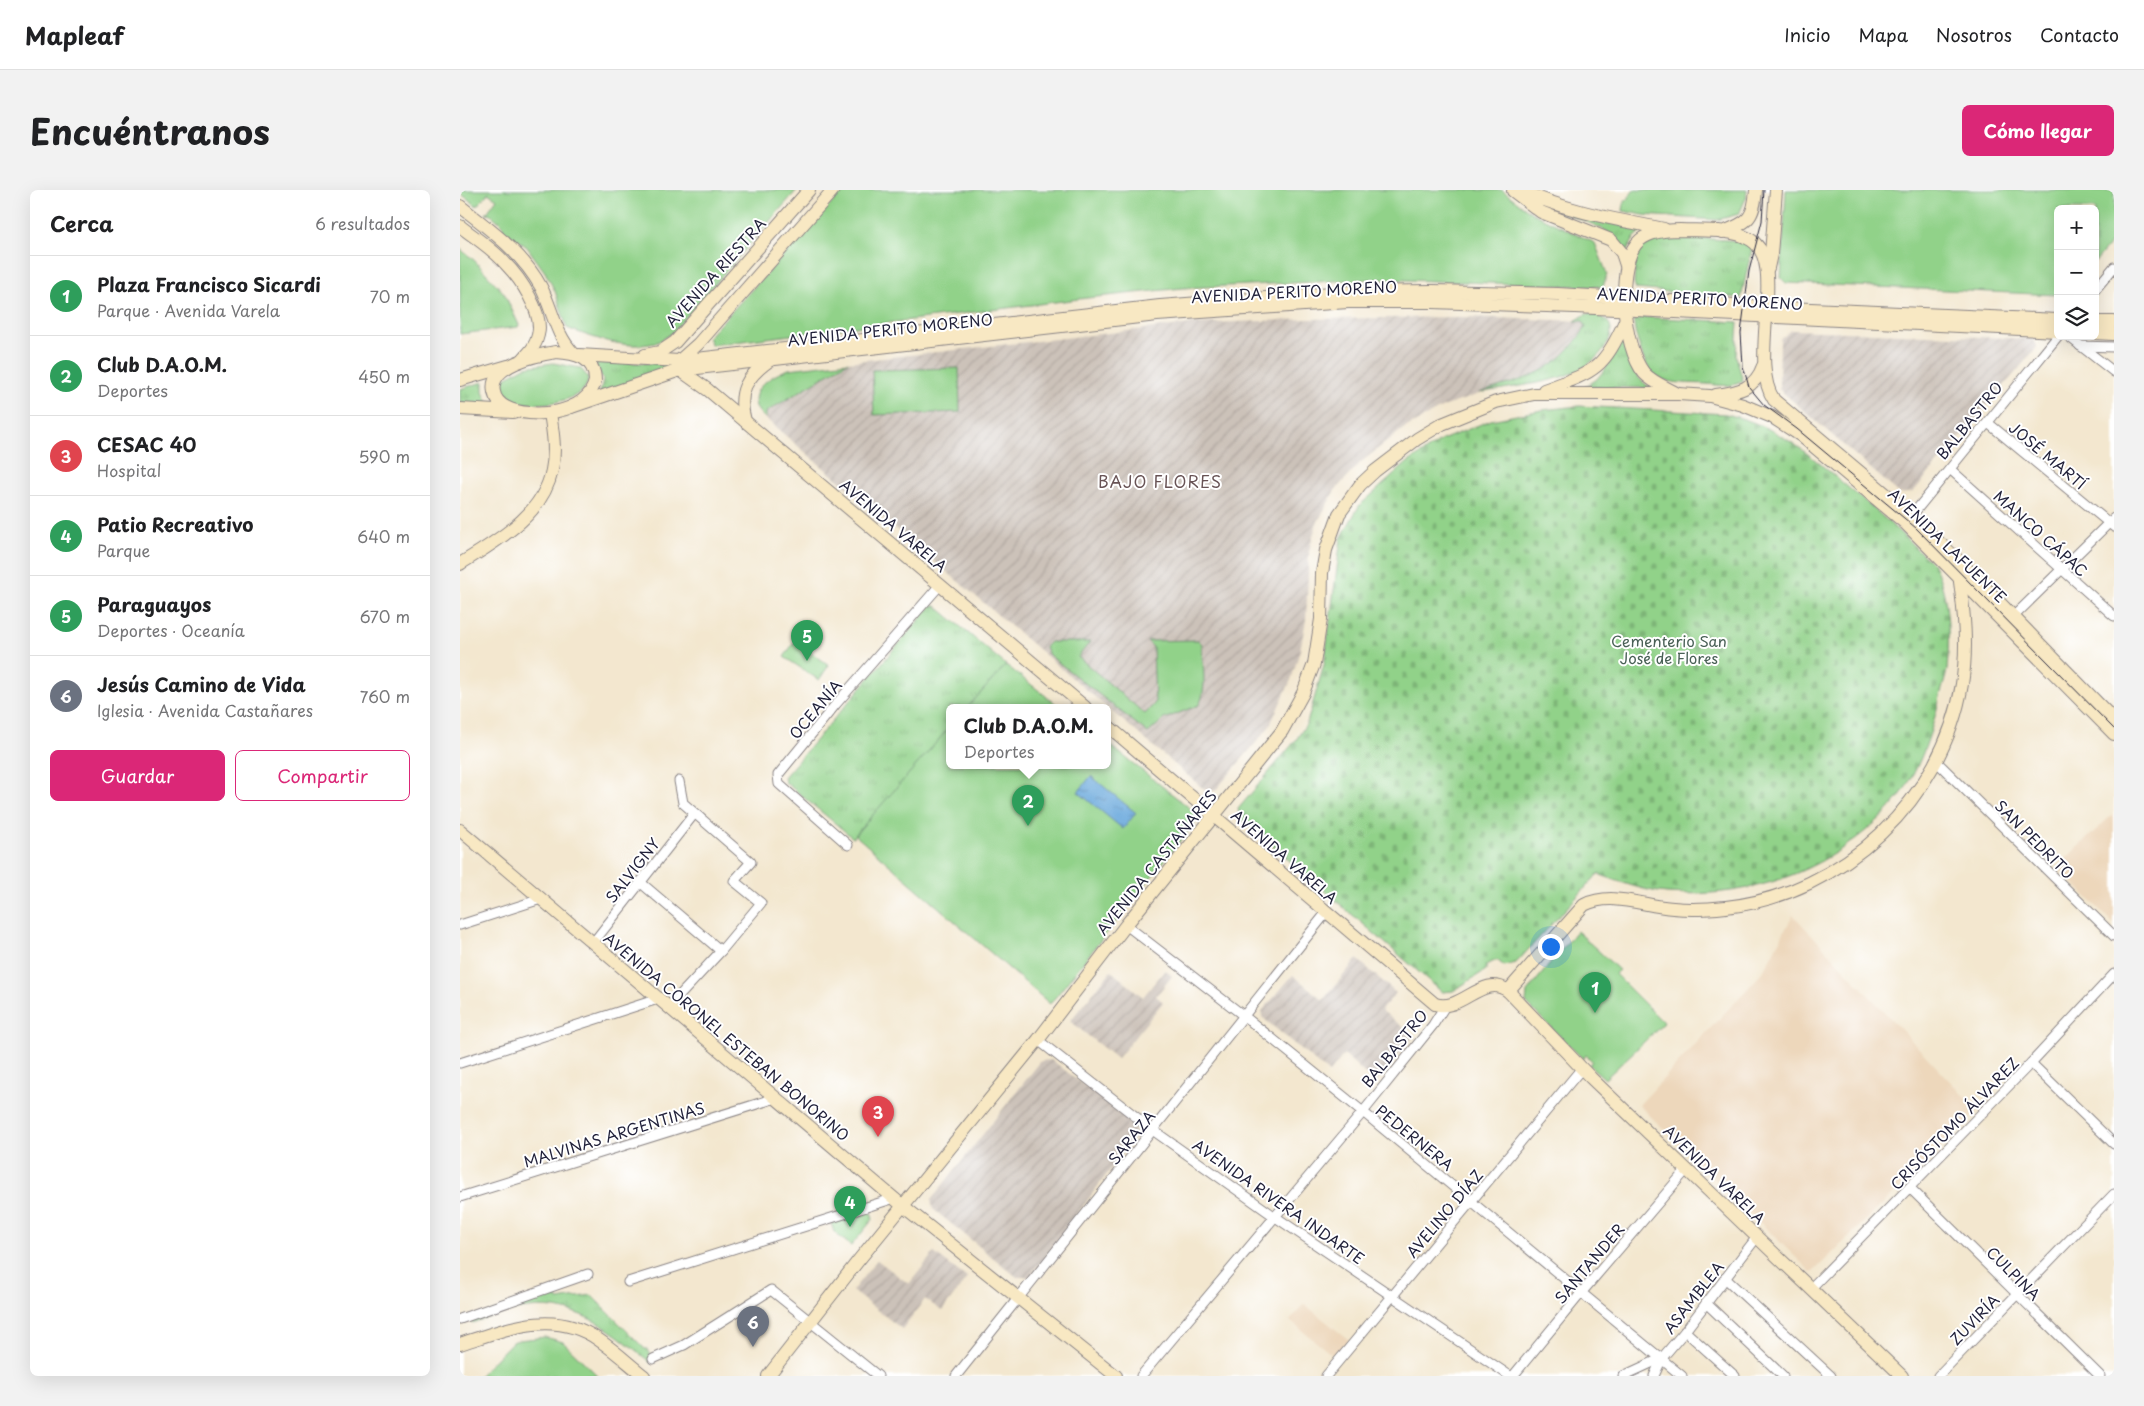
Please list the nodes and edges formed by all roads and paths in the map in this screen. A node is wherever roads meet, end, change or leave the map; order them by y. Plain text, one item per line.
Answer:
1 (810, 190) edge
2 (834, 190) edge
3 (1512, 190) edge
4 (1520, 190) edge
5 (1756, 190) edge
6 (1776, 190) edge
7 (460, 206) edge
8 (460, 226) edge
9 (1669, 230) junction
10 (1723, 232) junction
11 (769, 236) junction
12 (782, 248) junction
13 (1626, 265) junction
14 (2114, 267) edge
15 (1767, 273) junction
16 (2099, 285) edge
17 (1625, 310) junction
18 (1766, 312) junction
19 (2054, 320) edge
20 (2099, 322) edge
21 (2114, 322) edge
22 (2054, 332) edge
23 (2099, 333) edge
24 (2114, 334) edge
25 (2055, 340) edge
26 (2073, 340) edge
27 (698, 344) junction
28 (2080, 346) junction
29 (2114, 347) edge
30 (576, 354) junction
31 (633, 357) junction
32 (705, 357) junction
33 (772, 359) junction
34 (518, 361) junction
35 (680, 365) junction
36 (1763, 366) junction
37 (2114, 372) edge
38 (460, 380) edge
39 (1534, 394) junction
40 (1678, 394) junction
41 (1710, 396) junction
42 (571, 407) junction
43 (460, 409) edge
44 (520, 412) junction
45 (550, 413) junction
46 (745, 421) junction
47 (1988, 423) junction
48 (1950, 469) junction
49 (1908, 519) junction
50 (2112, 523) edge
51 (1958, 560) junction
52 (460, 564) edge
53 (2061, 570) junction
54 (1960, 578) junction
55 (940, 585) junction
56 (2114, 616) edge
57 (2010, 621) junction
58 (1082, 704) edge
59 (2114, 720) edge
60 (1111, 728) edge
61 (2114, 734) edge
62 (1936, 761) junction
63 (679, 781) dead end
64 (694, 814) junction
65 (1214, 816) junction
66 (460, 830) edge
67 (848, 845) dead end
68 (640, 882) junction
69 (541, 899) junction
70 (1326, 913) junction
71 (460, 925) edge
72 (1126, 926) junction
73 (2114, 936) edge
74 (593, 943) junction
75 (721, 951) junction
76 (2114, 974) edge
77 (1508, 991) junction
78 (663, 1004) junction
79 (1445, 1006) junction
80 (1244, 1016) junction
81 (1038, 1040) junction
82 (2032, 1063) junction
83 (460, 1064) edge
84 (1582, 1068) junction
85 (776, 1098) junction
86 (1363, 1112) junction
87 (1154, 1131) junction
88 (2114, 1144) edge
89 (1687, 1169) junction
90 (1910, 1188) junction
91 (2114, 1194) edge
92 (460, 1196) edge
93 (1473, 1201) junction
94 (899, 1202) junction
95 (1274, 1216) junction
96 (1756, 1236) junction
97 (588, 1274) dead end
98 (1725, 1278) junction
99 (628, 1282) dead end
100 (1810, 1289) junction
101 (1582, 1292) junction
102 (2016, 1295) junction
103 (1392, 1297) junction
104 (1019, 1299) junction
105 (1706, 1303) junction
106 (460, 1319) edge
107 (810, 1321) junction
108 (1685, 1331) junction
109 (460, 1342) edge
110 (1662, 1358) junction
111 (653, 1359) dead end
112 (644, 1376) edge
113 (768, 1376) edge
114 (878, 1376) edge
115 (956, 1376) edge
116 (1116, 1376) edge
117 (1140, 1376) edge
118 (1326, 1376) edge
119 (1512, 1376) edge
120 (1623, 1376) edge
121 (1654, 1376) edge
122 (1682, 1376) edge
123 (1735, 1376) edge
124 (1783, 1376) edge
125 (1831, 1376) edge
126 (1902, 1376) edge
127 (1938, 1376) edge
128 (2100, 1376) edge

1 - 11 main road, AVENIDA RIESTRA
2 - 12 main road
3 - 13 main road
4 - 9 main road
5 - 10 main road
6 - 15 main road
7 - 30 main road
8 - 34 main road
9 - 10 main road
9 - 13 main road
10 - 15 main road
11 - 12 main road
11 - 31 main road, AVENIDA RIESTRA
12 - 27 main road
13 - 17 main road
14 - 16 street
15 - 18 main road, AVENIDA LAFUENTE
17 - 18 main road, AVENIDA PERITO MORENO
17 - 32 main road, AVENIDA PERITO MORENO
17 - 33 main road, AVENIDA PERITO MORENO
17 - 39 main road, AVENIDA CASTAÑARES
17 - 40 main road, AVENIDA LAFUENTE
18 - 19 main road, AVENIDA PERITO MORENO
18 - 22 main road, AVENIDA PERITO MORENO
18 - 36 main road, AVENIDA LAFUENTE
20 - 21 main road
23 - 24 main road
25 - 47 street, BALBASTRO
26 - 28 street
27 - 32 main road
27 - 35 main road
28 - 29 street
28 - 37 street
30 - 31 main road, AVENIDA PERITO MORENO
30 - 34 main road
30 - 42 main road
31 - 35 main road, AVENIDA PERITO MORENO
32 - 35 main road, AVENIDA PERITO MORENO
33 - 35 main road, AVENIDA PERITO MORENO
33 - 46 main road
34 - 38 main road
34 - 44 main road
35 - 42 main road, AVENIDA PERITO MORENO
35 - 46 main road, AVENIDA VARELA
36 - 41 main road, AVENIDA LAFUENTE
36 - 49 main road, AVENIDA LAFUENTE
39 - 40 main road, AVENIDA CASTAÑARES
39 - 65 main road, AVENIDA CASTAÑARES
40 - 41 main road, AVENIDA LAFUENTE
41 - 49 main road, AVENIDA LAFUENTE
42 - 45 main road
43 - 44 main road
44 - 45 main road
45 - 52 main road
46 - 55 main road, AVENIDA VARELA
47 - 48 street, BALBASTRO
47 - 50 street, JOSÉ MARTÍ
48 - 49 street, BALBASTRO
48 - 53 street, MANCO CÁPAC
49 - 51 main road, AVENIDA LAFUENTE
49 - 54 main road, AVENIDA LAFUENTE
50 - 53 street
51 - 54 main road
51 - 57 main road, AVENIDA LAFUENTE
53 - 56 street, MANCO CÁPAC
53 - 57 street
54 - 57 main road, AVENIDA LAFUENTE
54 - 62 main road
55 - 58 main road, AVENIDA VARELA
55 - 67 street, OCEANÍA
57 - 59 main road, AVENIDA LAFUENTE
57 - 61 main road, AVENIDA LAFUENTE
60 - 65 main road, AVENIDA VARELA
62 - 73 street, SAN PEDRITO
62 - 77 main road
63 - 64 street
64 - 68 street, SALVIGNY
64 - 75 street
65 - 70 main road, AVENIDA VARELA
65 - 72 main road, AVENIDA CASTAÑARES
66 - 69 main road, AVENIDA CORONEL ESTEBAN BONORINO
68 - 74 street, SALVIGNY
68 - 75 street
69 - 71 street
69 - 74 main road, AVENIDA CORONEL ESTEBAN BONORINO
70 - 79 main road, AVENIDA VARELA
70 - 80 street, SARAZA
72 - 80 street, PEDERNERA
72 - 81 main road, AVENIDA CASTAÑARES
74 - 78 main road, AVENIDA CORONEL ESTEBAN BONORINO
75 - 78 street
76 - 82 street, CRISÓSTOMO ÁLVAREZ
77 - 79 main road, BALBASTRO
77 - 84 main road, AVENIDA VARELA
78 - 83 street
78 - 85 main road, AVENIDA CORONEL ESTEBAN BONORINO
79 - 86 street, BALBASTRO
80 - 86 street, PEDERNERA
80 - 87 street, SARAZA
81 - 87 street, AVENIDA RIVERA INDARTE
81 - 94 main road, AVENIDA CASTAÑARES
82 - 88 street
82 - 90 street, CRISÓSTOMO ÁLVAREZ
84 - 89 main road, AVENIDA VARELA
84 - 93 street, AVELINO DÍAZ
85 - 92 street, MALVINAS ARGENTINAS
85 - 94 main road, AVENIDA CORONEL ESTEBAN BONORINO
86 - 93 street, PEDERNERA
86 - 95 street, BALBASTRO
87 - 95 street, AVENIDA RIVERA INDARTE
87 - 104 street, SARAZA
89 - 96 main road, AVENIDA VARELA
89 - 101 street, SANTANDER
90 - 100 street, CRISÓSTOMO ÁLVAREZ
90 - 102 street, CULPINA
91 - 102 street, ZUVIRÍA
93 - 101 street, PEDERNERA
93 - 103 street, AVELINO DÍAZ
94 - 99 street
94 - 104 main road, AVENIDA CORONEL ESTEBAN BONORINO
94 - 107 main road, AVENIDA CASTAÑARES
95 - 103 street, AVENIDA RIVERA INDARTE
95 - 117 street, BALBASTRO
96 - 98 street, ASAMBLEA
96 - 100 main road, AVENIDA VARELA
97 - 106 street
98 - 105 street, ASAMBLEA
98 - 125 street
100 - 126 main road, AVENIDA VARELA
101 - 110 street, PEDERNERA
101 - 119 street, SANTANDER
102 - 127 street, ZUVIRÍA
102 - 128 street, CULPINA
103 - 118 street, AVELINO DÍAZ
103 - 119 street, AVENIDA RIVERA INDARTE
104 - 115 street, SARAZA
104 - 116 main road, AVENIDA CORONEL ESTEBAN BONORINO
105 - 108 street, ASAMBLEA
105 - 124 street
107 - 111 street
107 - 113 main road, AVENIDA CASTAÑARES
107 - 114 street
108 - 110 street, ASAMBLEA
108 - 123 street
109 - 112 main road
110 - 120 street
110 - 121 street, ASAMBLEA
110 - 122 street, PEDERNERA

